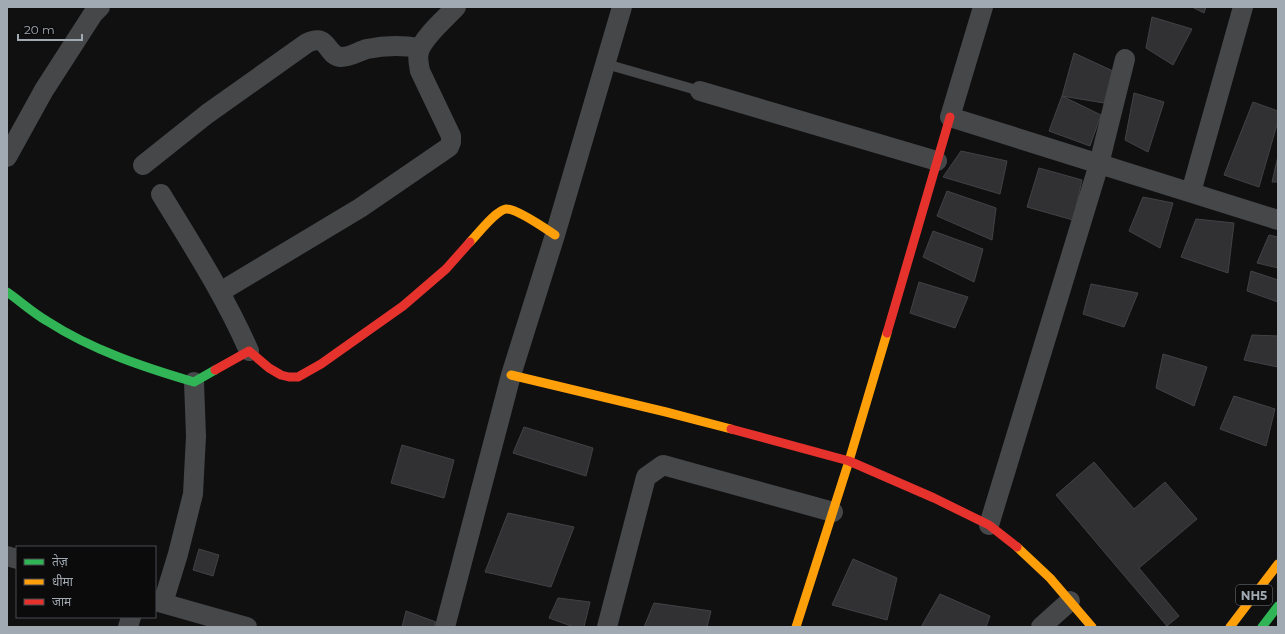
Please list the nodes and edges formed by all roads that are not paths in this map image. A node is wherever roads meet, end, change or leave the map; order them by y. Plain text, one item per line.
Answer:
1 (456, 7) edge
2 (622, 7) edge
3 (983, 7) edge
4 (1243, 7) edge
5 (93, 9) edge
6 (420, 48) junction
7 (1125, 59) dead end
8 (606, 64) junction
9 (700, 91) joint
10 (950, 116) junction
11 (7, 157) edge
12 (938, 161) junction
13 (143, 164) dead end
14 (1099, 164) junction
15 (1191, 192) junction
16 (161, 194) dead end
17 (1278, 220) edge
18 (555, 235) junction
19 (7, 292) edge
20 (220, 292) junction
21 (249, 351) junction
22 (511, 375) junction
23 (194, 382) junction
24 (849, 461) junction
25 (833, 512) junction
26 (989, 525) junction
27 (1278, 564) edge
28 (159, 602) edge
29 (1070, 602) junction
30 (1278, 606) edge
31 (248, 627) edge
32 (445, 627) edge
33 (607, 627) edge
34 (797, 627) edge
35 (1041, 627) edge
36 (1092, 627) edge
37 (1230, 627) edge
38 (1262, 627) edge

1 - 6 street
2 - 8 street
3 - 10 street
4 - 15 street
5 - 11 street
6 - 13 street
6 - 20 street
7 - 14 street
8 - 9 lane
8 - 18 street
9 - 12 street
10 - 12 main road
10 - 14 street
12 - 24 main road
14 - 15 street
14 - 26 street
15 - 17 street
16 - 20 street
18 - 21 main road
18 - 22 street
19 - 23 main road
20 - 21 street
21 - 23 main road
22 - 24 main road
22 - 32 street
23 - 28 street
24 - 25 main road
24 - 26 main road
25 - 33 street
25 - 34 main road
26 - 29 main road
27 - 37 main road, NH5
28 - 31 street
29 - 35 street
29 - 36 main road
30 - 38 main road, NH5

